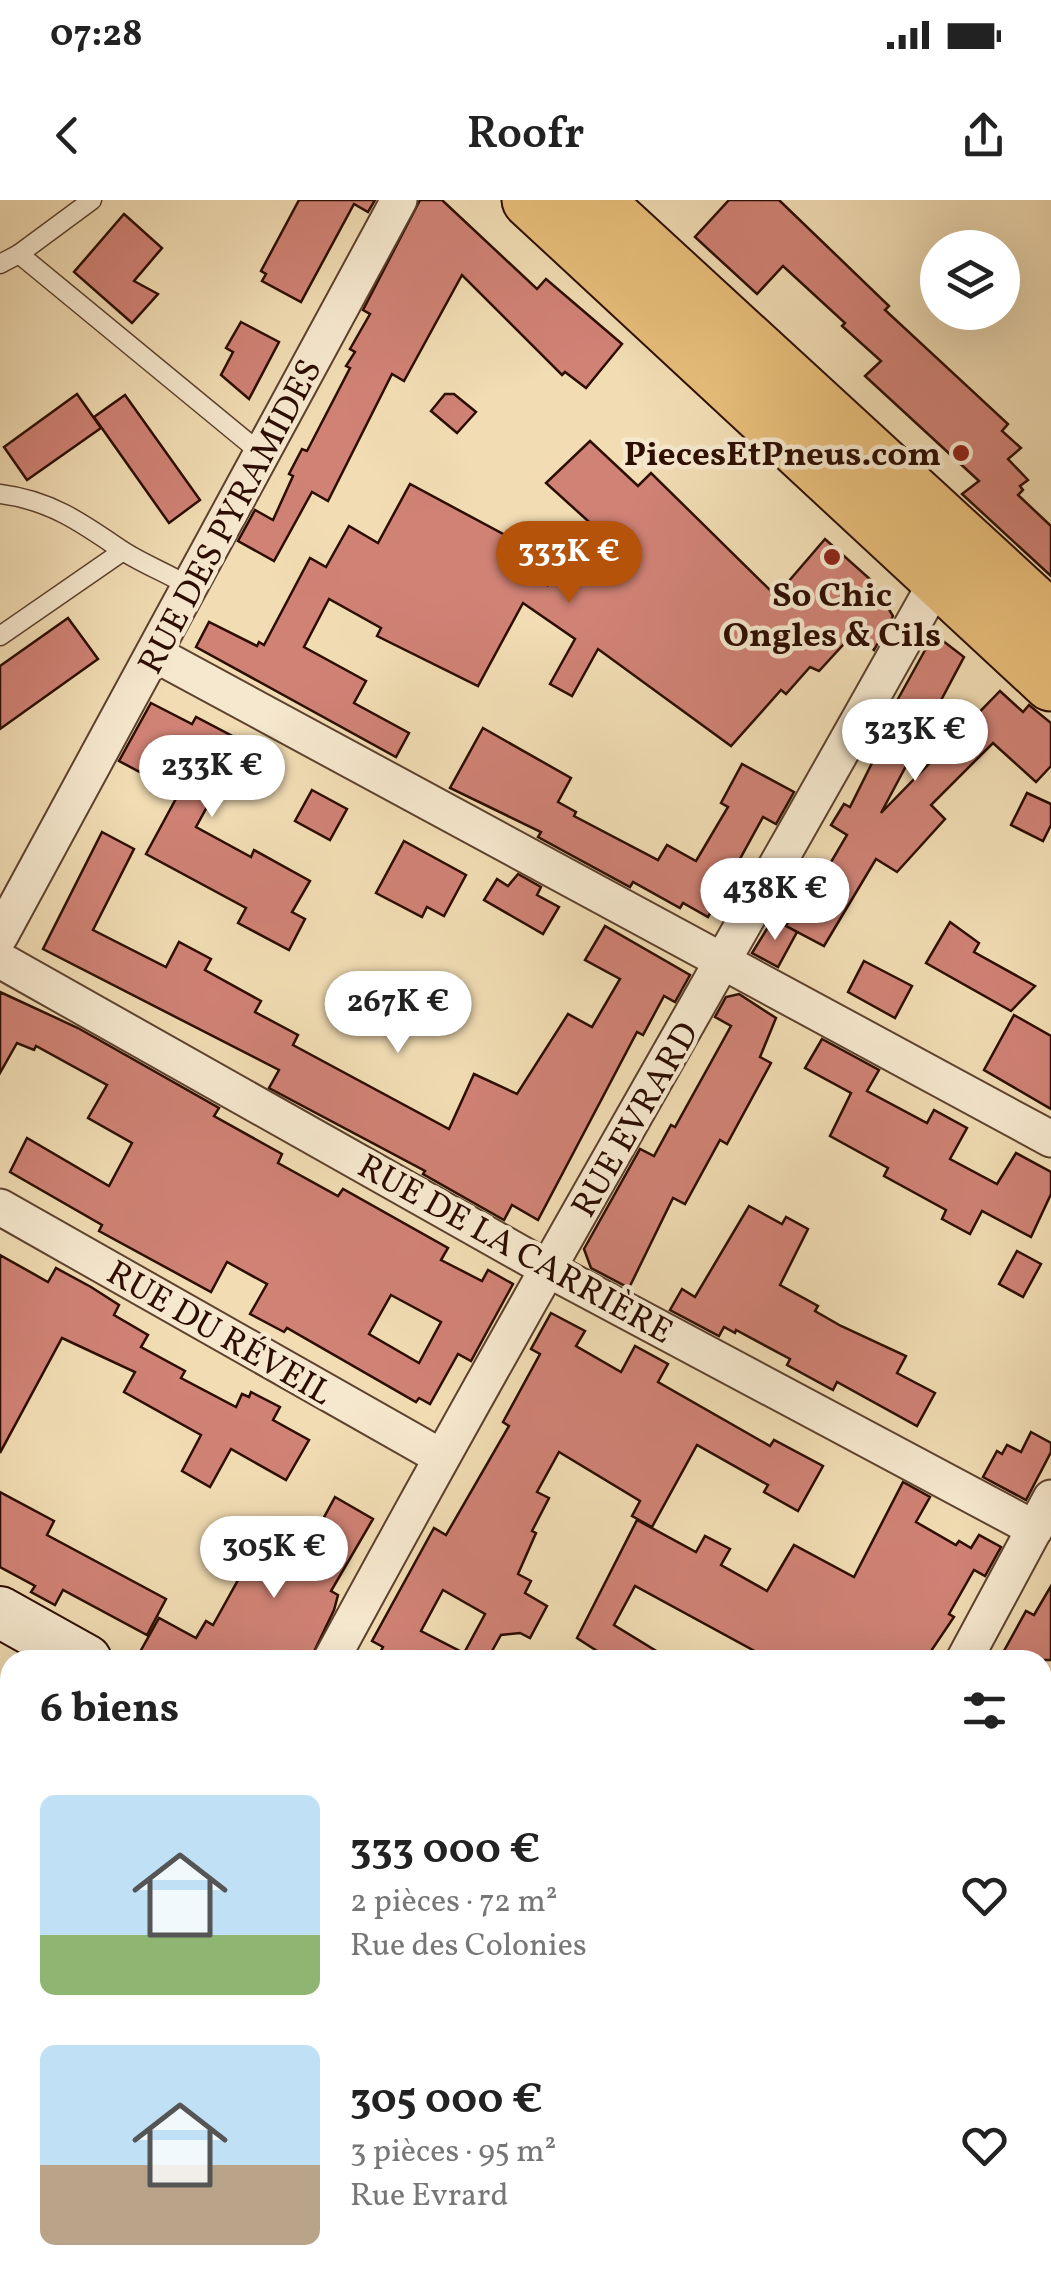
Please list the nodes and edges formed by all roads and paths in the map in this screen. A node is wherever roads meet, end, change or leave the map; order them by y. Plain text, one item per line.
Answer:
1 (92, 200) edge
2 (399, 200) edge
3 (530, 200) edge
4 (594, 200) edge
5 (19, 254) junction
6 (0, 264) edge
7 (262, 454) junction
8 (0, 494) edge
9 (123, 551) junction
10 (955, 563) junction
11 (190, 587) junction
12 (1051, 620) edge
13 (0, 636) edge
14 (155, 654) junction
15 (1051, 683) edge
16 (0, 936) edge
17 (0, 960) edge
18 (725, 962) junction
19 (1051, 1140) edge
20 (0, 1207) edge
21 (548, 1269) junction
22 (440, 1457) junction
23 (1043, 1513) edge
24 (0, 1612) edge
25 (68, 1650) edge
26 (336, 1650) edge
27 (969, 1650) edge

1 - 5 lane
2 - 7 street, RUE DES PYRAMIDES
3 - 10 main road
4 - 10 main road
5 - 6 lane
5 - 7 lane
7 - 11 street, RUE DES PYRAMIDES
8 - 9 lane
9 - 11 lane
9 - 13 lane
10 - 12 main road
10 - 15 main road
10 - 18 street, RUE EVRARD
11 - 14 street, RUE DES PYRAMIDES
14 - 16 street, RUE DES PYRAMIDES
14 - 18 street
17 - 21 street, RUE DE LA CARRIÈRE
18 - 19 street
18 - 21 street, RUE EVRARD
20 - 22 street, RUE DU RÉVEIL
21 - 22 street, RUE EVRARD
21 - 23 street, RUE DE LA CARRIÈRE
22 - 26 street, RUE EVRARD
23 - 27 street
24 - 25 street

